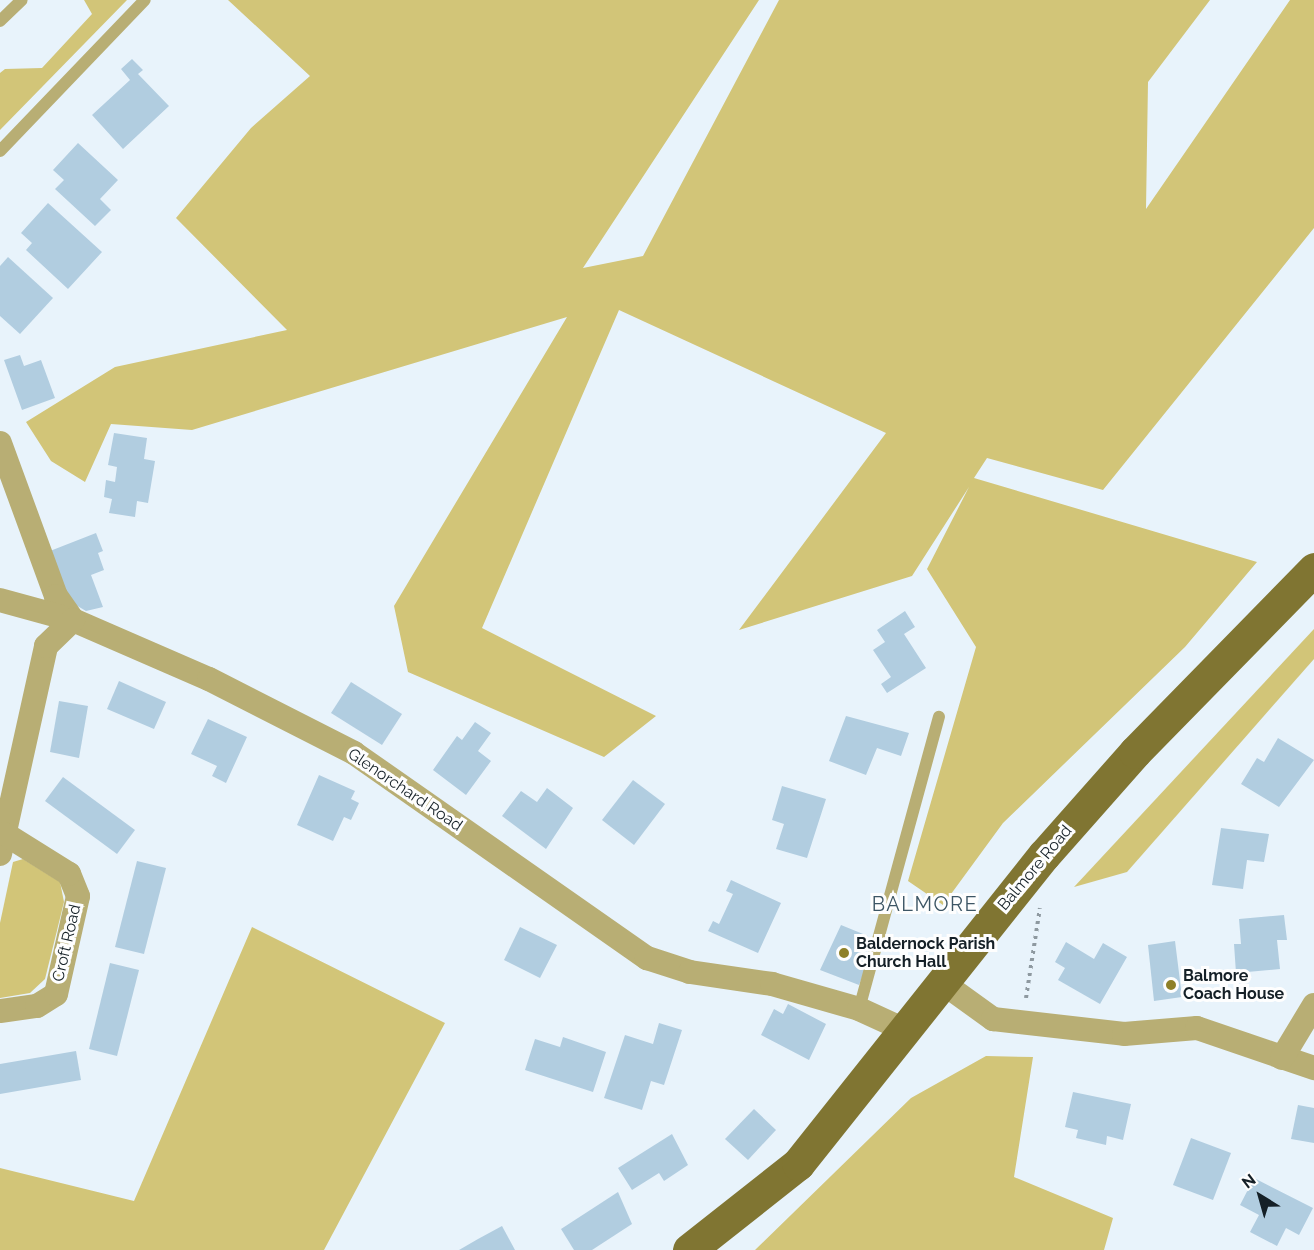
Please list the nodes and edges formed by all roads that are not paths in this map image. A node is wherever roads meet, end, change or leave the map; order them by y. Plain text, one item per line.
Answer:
1 (22, 0) edge
2 (145, 0) edge
3 (0, 21) edge
4 (0, 151) edge
5 (1, 447) edge
6 (1314, 569) edge
7 (0, 600) edge
8 (73, 620) junction
9 (939, 717) dead end
10 (2, 844) edge
11 (943, 983) junction
12 (1314, 1005) edge
13 (859, 1009) junction
14 (0, 1011) edge
15 (907, 1031) junction
16 (1282, 1058) junction
17 (1314, 1068) edge
18 (689, 1250) edge

1 - 3 lane
2 - 4 lane
5 - 8 street
6 - 11 main road, Balmore Road
7 - 8 street, Glenorchard Road
8 - 10 street, Croft Road
8 - 13 street, Glenorchard Road
9 - 13 lane
10 - 14 street, Croft Road
11 - 15 main road, Balmore Road
11 - 16 street
12 - 16 street
13 - 15 street, Glenorchard Road
15 - 18 main road, Balmore Road
16 - 17 street

